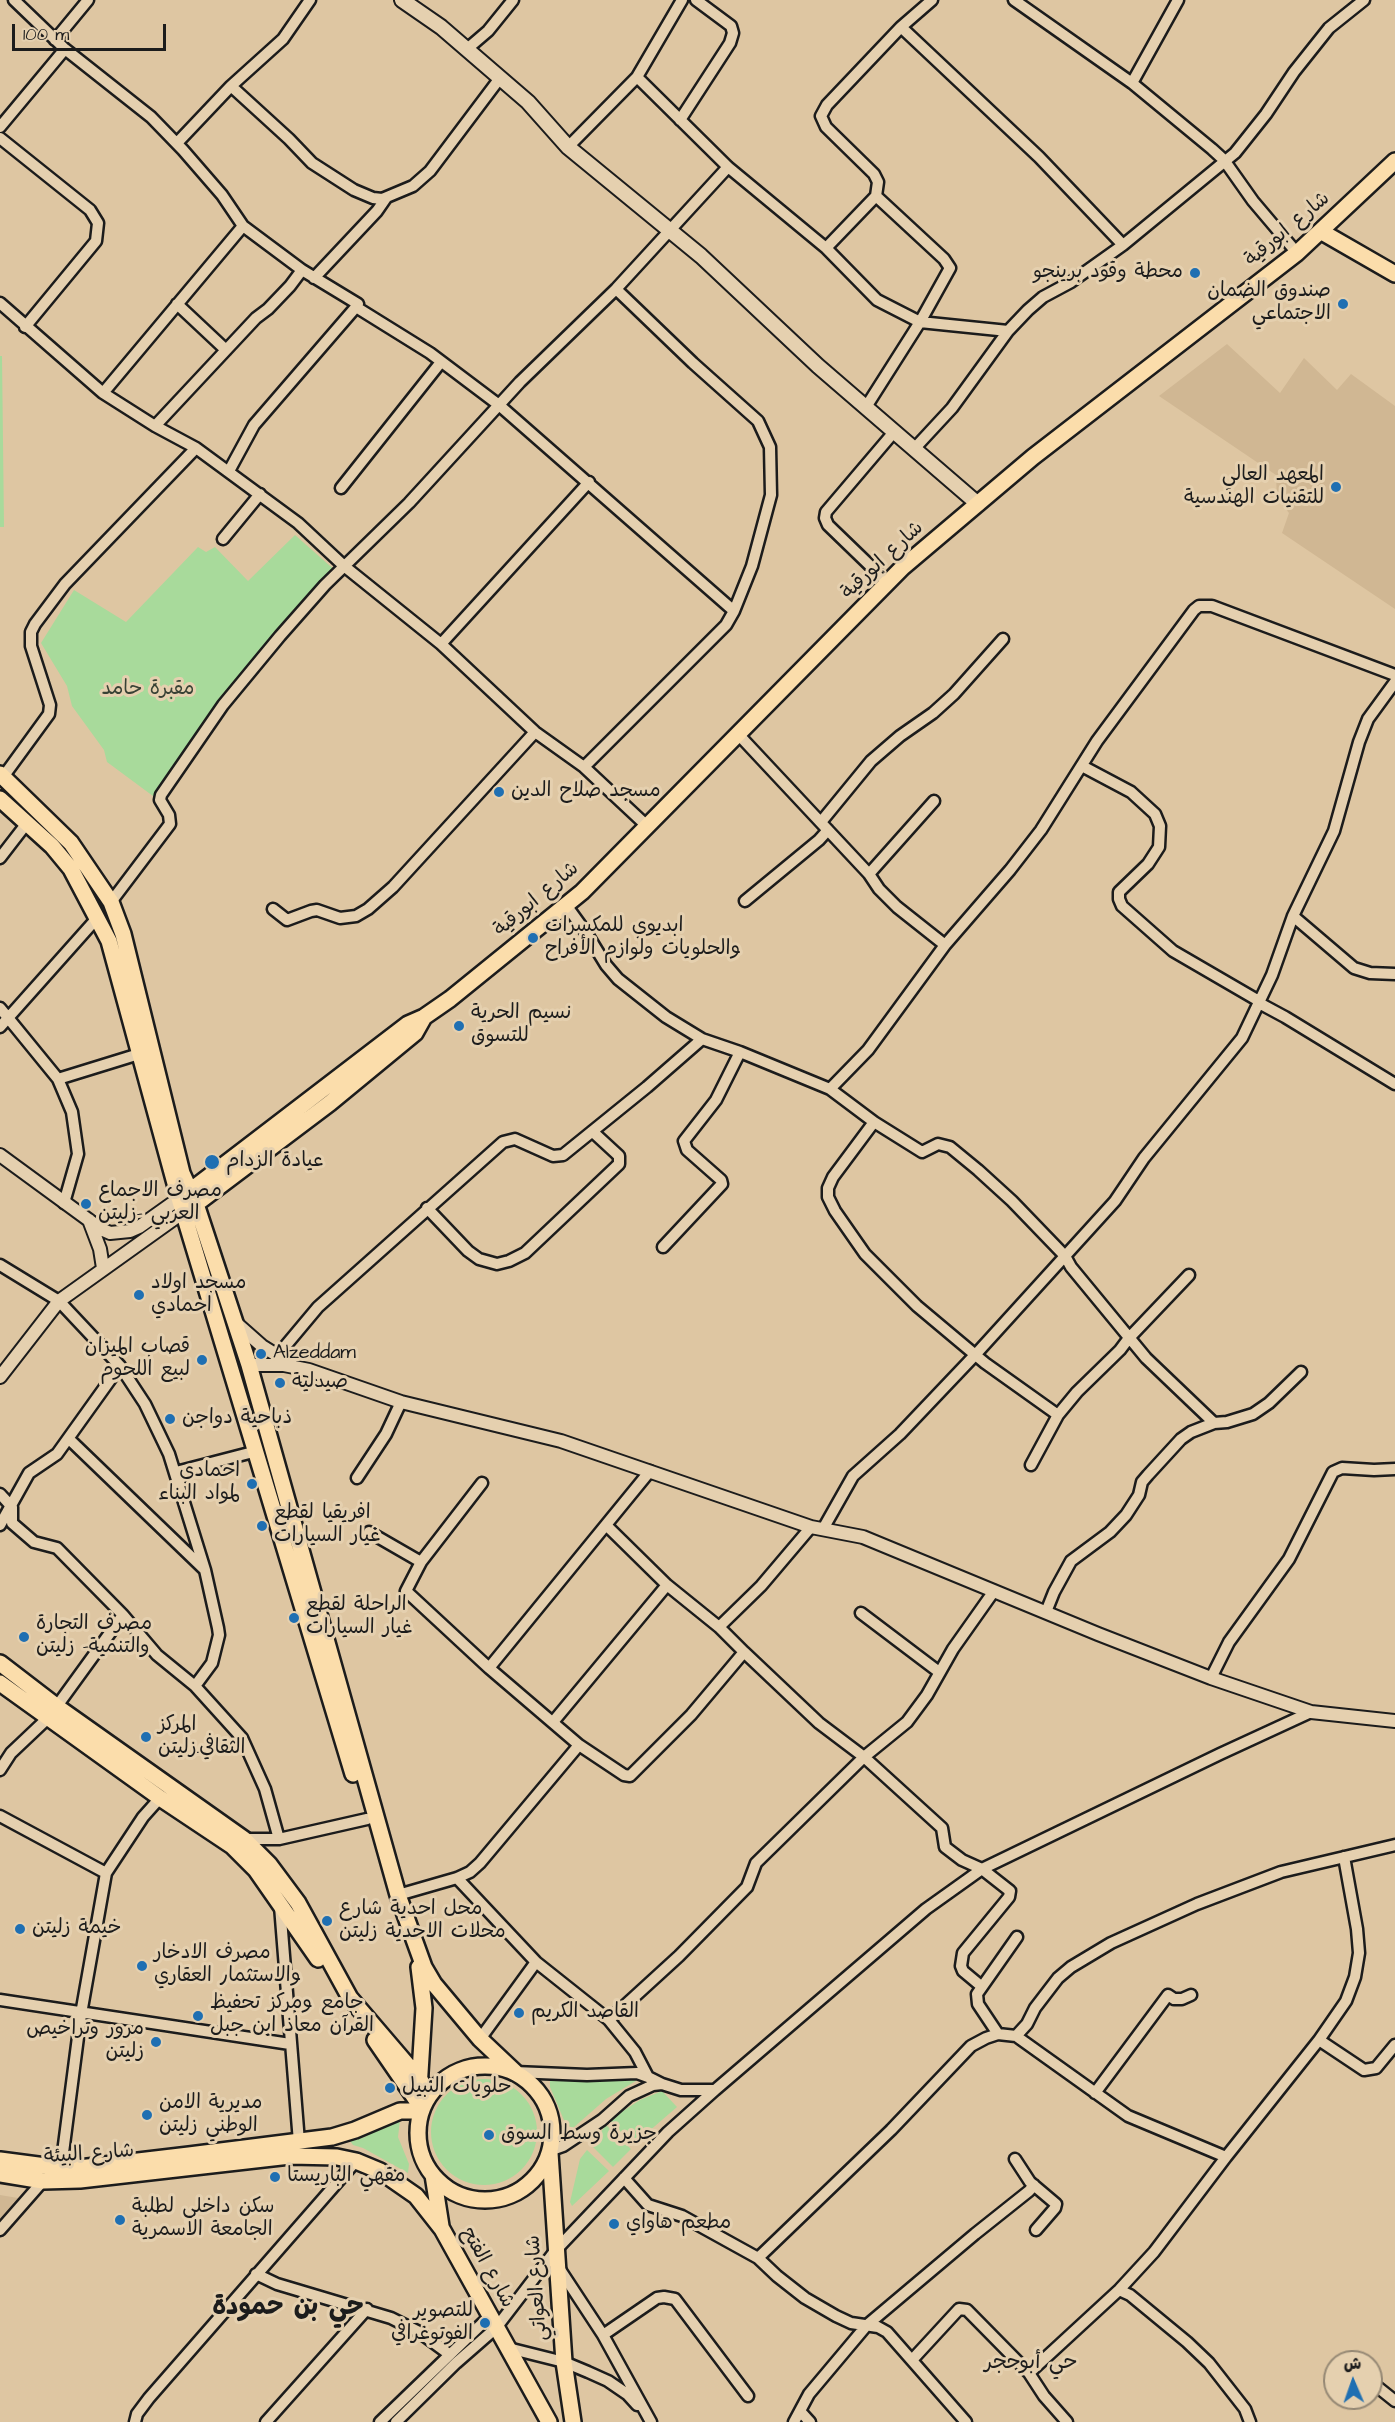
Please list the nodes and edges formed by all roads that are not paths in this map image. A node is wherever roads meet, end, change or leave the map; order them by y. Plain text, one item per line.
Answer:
1 (14, 0) edge
2 (88, 0) edge
3 (310, 0) edge
4 (402, 0) edge
5 (513, 0) edge
6 (682, 0) edge
7 (696, 0) edge
8 (932, 0) edge
9 (1014, 0) edge
10 (1178, 0) edge
11 (1364, 0) edge
12 (902, 27) junction
13 (55, 40) junction
14 (467, 49) junction
15 (65, 50) junction
16 (637, 77) junction
17 (500, 78) junction
18 (1132, 83) junction
19 (231, 86) junction
20 (680, 120) junction
21 (0, 125) edge
22 (0, 138) edge
23 (177, 143) junction
24 (568, 147) junction
25 (1224, 160) junction
26 (1395, 161) edge
27 (728, 167) junction
28 (876, 196) junction
29 (386, 198) junction
30 (243, 226) junction
31 (671, 230) junction
32 (1322, 232) junction
33 (1123, 245) junction
34 (826, 248) junction
35 (1297, 253) junction
36 (302, 270) junction
37 (1395, 274) edge
38 (314, 278) junction
39 (616, 289) junction
40 (0, 303) edge
41 (177, 304) junction
42 (356, 307) junction
43 (920, 322) junction
44 (25, 327) junction
45 (1008, 331) junction
46 (226, 350) junction
47 (441, 362) junction
48 (103, 393) junction
49 (500, 405) junction
50 (866, 407) junction
51 (155, 426) junction
52 (894, 432) junction
53 (196, 448) junction
54 (914, 449) junction
55 (230, 471) junction
56 (589, 482) junction
57 (341, 488) dead end
58 (260, 494) junction
59 (978, 504) junction
60 (223, 538) dead end
61 (344, 566) junction
62 (888, 583) junction
63 (734, 611) junction
64 (1003, 639) dead end
65 (441, 644) junction
66 (1395, 675) edge
67 (1395, 682) edge
68 (535, 732) junction
69 (738, 734) junction
70 (1083, 766) junction
71 (584, 767) junction
72 (1, 776) edge
73 (0, 799) edge
74 (934, 801) dead end
75 (27, 823) junction
76 (647, 826) junction
77 (824, 826) junction
78 (0, 858) edge
79 (869, 874) junction
80 (745, 901) dead end
81 (111, 902) junction
82 (566, 905) junction
83 (273, 909) dead end
84 (1293, 916) junction
85 (98, 917) junction
86 (945, 945) junction
87 (1395, 974) edge
88 (1259, 1002) junction
89 (4, 1012) edge
90 (0, 1027) edge
91 (702, 1039) junction
92 (740, 1052) junction
93 (139, 1054) junction
94 (58, 1078) junction
95 (1395, 1084) edge
96 (830, 1089) junction
97 (874, 1122) junction
98 (593, 1132) junction
99 (0, 1155) edge
100 (187, 1201) junction
101 (64, 1203) junction
102 (427, 1208) junction
103 (89, 1220) junction
104 (663, 1246) dead end
105 (1065, 1256) junction
106 (0, 1265) edge
107 (103, 1268) junction
108 (1190, 1275) dead end
109 (59, 1301) junction
110 (236, 1323) junction
111 (1129, 1338) junction
112 (976, 1354) junction
113 (277, 1356) junction
114 (249, 1365) junction
115 (120, 1366) junction
116 (297, 1367) junction
117 (231, 1368) junction
118 (1300, 1372) dead end
119 (0, 1377) edge
120 (401, 1402) junction
121 (1058, 1415) junction
122 (1214, 1423) junction
123 (69, 1438) junction
124 (257, 1451) junction
125 (1030, 1465) dead end
126 (1395, 1469) edge
127 (650, 1471) junction
128 (176, 1472) junction
129 (357, 1478) dead end
130 (482, 1483) dead end
131 (0, 1494) edge
132 (12, 1506) junction
133 (0, 1525) edge
134 (606, 1525) junction
135 (817, 1528) junction
136 (369, 1532) dead end
137 (421, 1562) junction
138 (205, 1570) junction
139 (667, 1585) junction
140 (994, 1592) junction
141 (861, 1612) dead end
142 (1046, 1612) junction
143 (123, 1615) junction
144 (719, 1627) junction
145 (744, 1652) junction
146 (0, 1663) edge
147 (489, 1668) junction
148 (939, 1672) junction
149 (1211, 1678) junction
150 (0, 1683) edge
151 (195, 1686) junction
152 (53, 1712) junction
153 (1311, 1712) junction
154 (1395, 1721) edge
155 (553, 1722) junction
156 (579, 1744) junction
157 (864, 1757) junction
158 (0, 1770) edge
159 (160, 1798) junction
160 (0, 1816) edge
161 (367, 1819) junction
162 (243, 1839) junction
163 (279, 1839) junction
164 (1395, 1845) edge
165 (1344, 1857) junction
166 (982, 1869) junction
167 (106, 1873) junction
168 (457, 1878) junction
169 (398, 1895) junction
170 (280, 1904) junction
171 (1017, 1937) dead end
172 (536, 1962) junction
173 (981, 1986) junction
174 (1191, 1995) dead end
175 (0, 2000) edge
176 (81, 2014) junction
177 (609, 2020) junction
178 (998, 2034) junction
179 (1016, 2036) junction
180 (480, 2039) junction
181 (1319, 2040) junction
182 (290, 2044) junction
183 (1395, 2045) edge
184 (514, 2073) junction
185 (418, 2077) junction
186 (648, 2077) junction
187 (662, 2084) junction
188 (715, 2090) junction
189 (1095, 2093) junction
190 (424, 2104) junction
191 (299, 2142) junction
192 (549, 2151) junction
193 (1226, 2157) junction
194 (1015, 2159) dead end
195 (0, 2160) edge
196 (356, 2161) junction
197 (61, 2168) junction
198 (0, 2174) edge
199 (624, 2178) junction
200 (43, 2181) junction
201 (438, 2183) junction
202 (1034, 2185) junction
203 (406, 2187) junction
204 (442, 2229) junction
205 (0, 2230) edge
206 (1036, 2230) dead end
207 (758, 2258) junction
208 (556, 2259) junction
209 (256, 2274) junction
210 (1119, 2290) junction
211 (367, 2309) junction
212 (493, 2322) junction
213 (867, 2325) junction
214 (603, 2335) junction
215 (508, 2348) junction
216 (449, 2354) junction
217 (912, 2360) junction
218 (564, 2362) junction
219 (1029, 2373) junction
220 (1383, 2391) edge
221 (748, 2396) dead end
222 (1395, 2401) edge
223 (800, 2411) junction
224 (648, 2418) edge
225 (135, 2422) edge
226 (266, 2422) edge
227 (380, 2422) edge
228 (396, 2422) edge
229 (549, 2422) edge
230 (573, 2422) edge
231 (794, 2422) edge
232 (810, 2422) edge
233 (966, 2422) edge
234 (1067, 2422) edge
235 (1250, 2422) edge

1 - 13 street
2 - 13 street
3 - 19 street
4 - 14 main road
5 - 14 street
6 - 16 street
7 - 20 street
8 - 12 street
9 - 18 street
10 - 18 street
11 - 25 street
12 - 28 street
12 - 33 street
13 - 15 street
14 - 17 main road
15 - 21 street
15 - 23 street
16 - 20 street
16 - 24 street
17 - 24 main road
17 - 29 street
18 - 25 street
19 - 23 street
19 - 29 street
20 - 27 street
22 - 44 street
23 - 30 street
24 - 31 main road
25 - 33 street
25 - 35 street
26 - 32 main road, شارع ابورقية
27 - 31 street
27 - 34 street
28 - 34 street
28 - 43 street
29 - 38 street
30 - 36 street
30 - 41 street
31 - 39 street
31 - 50 main road
32 - 35 main road, شارع ابورقية
32 - 37 main road
33 - 45 street
34 - 43 street
35 - 59 main road, شارع ابورقية
36 - 38 street
36 - 46 street
38 - 42 street
39 - 49 street
39 - 63 street
40 - 44 street
41 - 46 street
41 - 48 street
42 - 47 street
42 - 55 street
43 - 45 street
43 - 50 street
44 - 48 street
45 - 54 street
46 - 51 street
47 - 49 street
47 - 57 street
48 - 51 street
49 - 56 street
49 - 61 street
50 - 52 main road
51 - 53 street
52 - 54 main road
52 - 62 street
53 - 55 street
53 - 72 street
54 - 59 main road
55 - 58 street
56 - 63 street
56 - 65 street
58 - 60 street
58 - 61 street
59 - 62 main road, شارع ابورقية
61 - 65 street
61 - 81 street
62 - 69 main road, شارع ابورقية
63 - 71 street
64 - 77 street
65 - 68 street
66 - 70 street
67 - 84 street
68 - 71 street
68 - 83 street
69 - 76 main road, شارع ابورقية
69 - 77 street
70 - 86 street
70 - 88 street
71 - 76 street
72 - 81 main road
73 - 75 main road
74 - 79 street
75 - 78 street
75 - 85 main road
76 - 82 main road, شارع ابورقية
77 - 79 street
77 - 80 street
79 - 86 street
81 - 100 main road
82 - 91 street
82 - 100 main road, شارع ابورقية
84 - 87 street
84 - 88 street
85 - 89 street
85 - 93 main road
86 - 96 street
88 - 95 street
88 - 105 street
89 - 90 street
89 - 94 street
91 - 92 street
91 - 98 street
92 - 96 street
92 - 104 street
93 - 94 street
93 - 100 main road
94 - 101 street
96 - 97 street
97 - 105 street
97 - 112 street
98 - 102 street
98 - 102 street
99 - 101 street, شارع ابورقية
100 - 103 street, شارع ابورقية
100 - 107 street, شارع ابورقية
100 - 110 main road
100 - 117 main road
101 - 103 street, شارع ابورقية
102 - 113 street
103 - 107 street
105 - 111 street
105 - 112 street
106 - 109 street
107 - 109 street, شارع ابورقية
108 - 111 street
109 - 115 street
109 - 119 street, شارع ابورقية
110 - 113 street
110 - 114 main road
111 - 121 street
111 - 122 street
112 - 121 street
112 - 135 street
113 - 116 street
114 - 116 street
114 - 117 main road
114 - 169 main road
115 - 123 street
115 - 128 street
116 - 120 street
117 - 124 main road
118 - 122 street
120 - 127 street
120 - 129 street
121 - 125 street
122 - 142 street
123 - 132 street
123 - 138 street
124 - 128 street
124 - 161 main road
126 - 149 street
127 - 134 street
127 - 135 street
128 - 138 street
130 - 137 street
131 - 132 street
132 - 133 street
132 - 143 street
134 - 139 street
134 - 147 street
135 - 140 street
135 - 144 street
136 - 137 street
137 - 147 street
138 - 151 street
139 - 144 street
139 - 155 street
140 - 142 street
140 - 148 street
141 - 148 street
142 - 149 street
143 - 151 street
143 - 152 street
144 - 145 street
145 - 156 street
145 - 157 street
146 - 152 main road
147 - 155 street
148 - 157 street
149 - 153 street
150 - 152 main road
151 - 163 street
152 - 158 street
152 - 159 main road
152 - 162 main road
153 - 154 street
153 - 166 street
155 - 156 street
156 - 168 street
157 - 166 street
157 - 177 street
159 - 167 street
159 - 170 main road
160 - 167 street
161 - 163 street
161 - 185 main road
162 - 163 street
162 - 185 main road
164 - 165 street
165 - 179 street
165 - 181 street
166 - 173 street
166 - 188 street
167 - 176 street
168 - 169 street
168 - 172 street
169 - 180 main road
170 - 182 street
170 - 190 main road
171 - 173 street
172 - 177 street
172 - 180 street
173 - 178 street
174 - 189 street
175 - 176 street
176 - 182 street
176 - 197 street
177 - 186 street
178 - 179 street
178 - 207 street
179 - 189 street
180 - 184 main road
181 - 183 street
181 - 193 street
182 - 191 street
184 - 186 street
184 - 190 main road
184 - 192 main road
185 - 190 main road
186 - 187 street
187 - 188 street
187 - 192 street
188 - 199 street
189 - 193 street
190 - 191 main road, شارع البيئة
190 - 201 main road
191 - 197 main road, شارع البيئة
192 - 201 main road
192 - 208 main road, شارع العواتي
193 - 210 street
194 - 202 street
195 - 197 main road, شارع البيئة
196 - 200 main road, شارع البيئة
196 - 203 main road, شارع البيئة
196 - 209 street
198 - 200 main road, شارع البيئة
199 - 207 street
199 - 208 street
200 - 205 street
201 - 203 main road
201 - 204 main road
202 - 206 street
202 - 213 street
203 - 204 main road, شارع البيئة
204 - 212 main road, شارع الفتح
207 - 213 street
208 - 212 street
208 - 214 street
208 - 218 main road, شارع العواتي
209 - 211 street
209 - 225 street
210 - 219 street
210 - 235 street
211 - 216 street
211 - 226 street
212 - 215 main road, شارع الفتح
212 - 216 street
212 - 228 street
213 - 217 street
213 - 223 street
214 - 221 street
214 - 224 street
215 - 218 street
215 - 229 main road, شارع الفتح
216 - 227 street
217 - 219 street
217 - 233 street
218 - 224 street
218 - 230 main road, شارع العواتي
219 - 234 street
220 - 222 street
223 - 231 street
223 - 232 street

